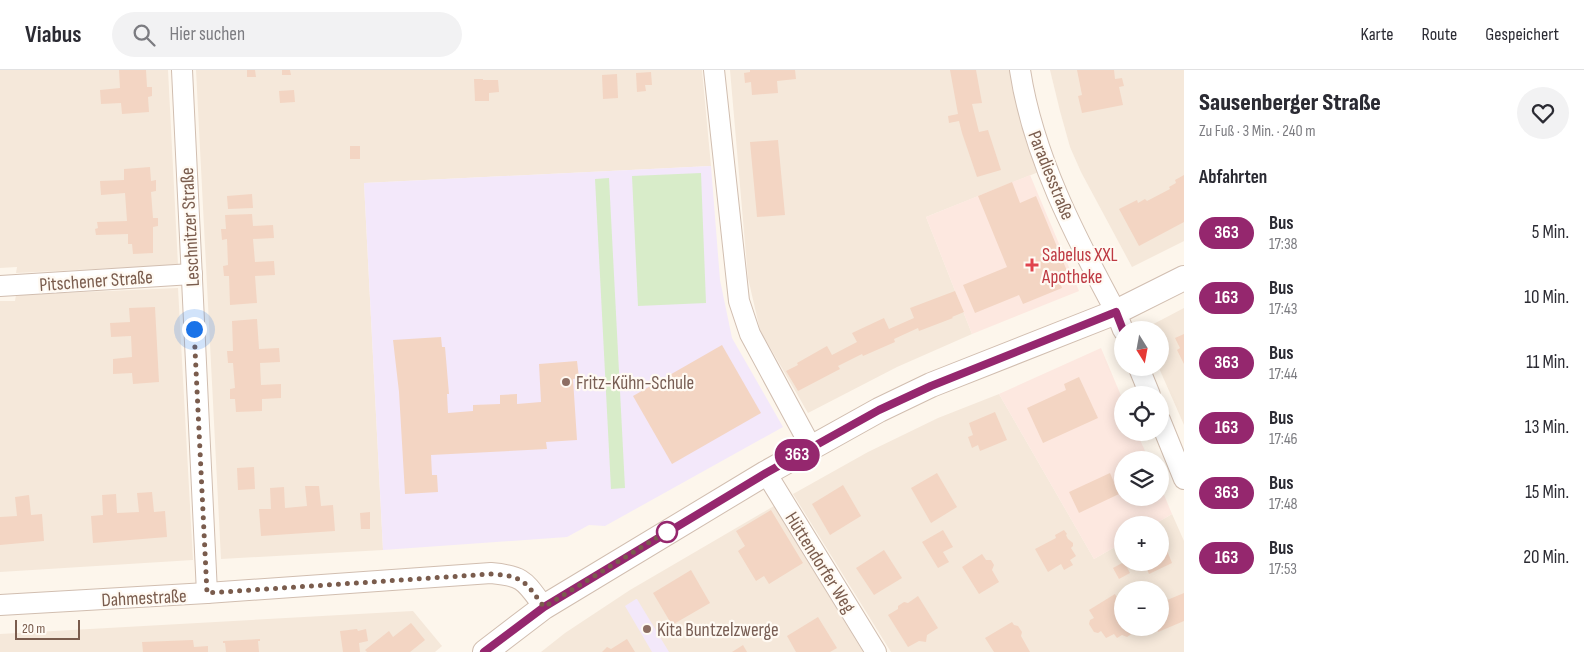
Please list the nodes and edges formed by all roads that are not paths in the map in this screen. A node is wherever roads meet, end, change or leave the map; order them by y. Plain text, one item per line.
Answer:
1 (182, 70) edge
2 (714, 70) edge
3 (1020, 70) edge
4 (192, 274) junction
5 (1184, 278) edge
6 (0, 286) edge
7 (1119, 321) edge
8 (1114, 323) edge
9 (1169, 441) edge
10 (811, 446) junction
11 (766, 473) junction
12 (1184, 478) edge
13 (207, 593) junction
14 (0, 605) edge
15 (544, 607) junction
16 (484, 652) edge
17 (876, 652) edge

1 - 4 street, Leschnitzer Straße
2 - 10 street
3 - 7 street, Paradiesstraße
4 - 6 street, Pitschener Straße
4 - 13 street, Leschnitzer Straße
5 - 7 street
8 - 10 street
9 - 12 street
10 - 11 street
11 - 15 street
11 - 17 street, Hüttendorfer Weg
13 - 14 street, Dahmestraße
13 - 15 street, Dahmestraße
15 - 16 street

